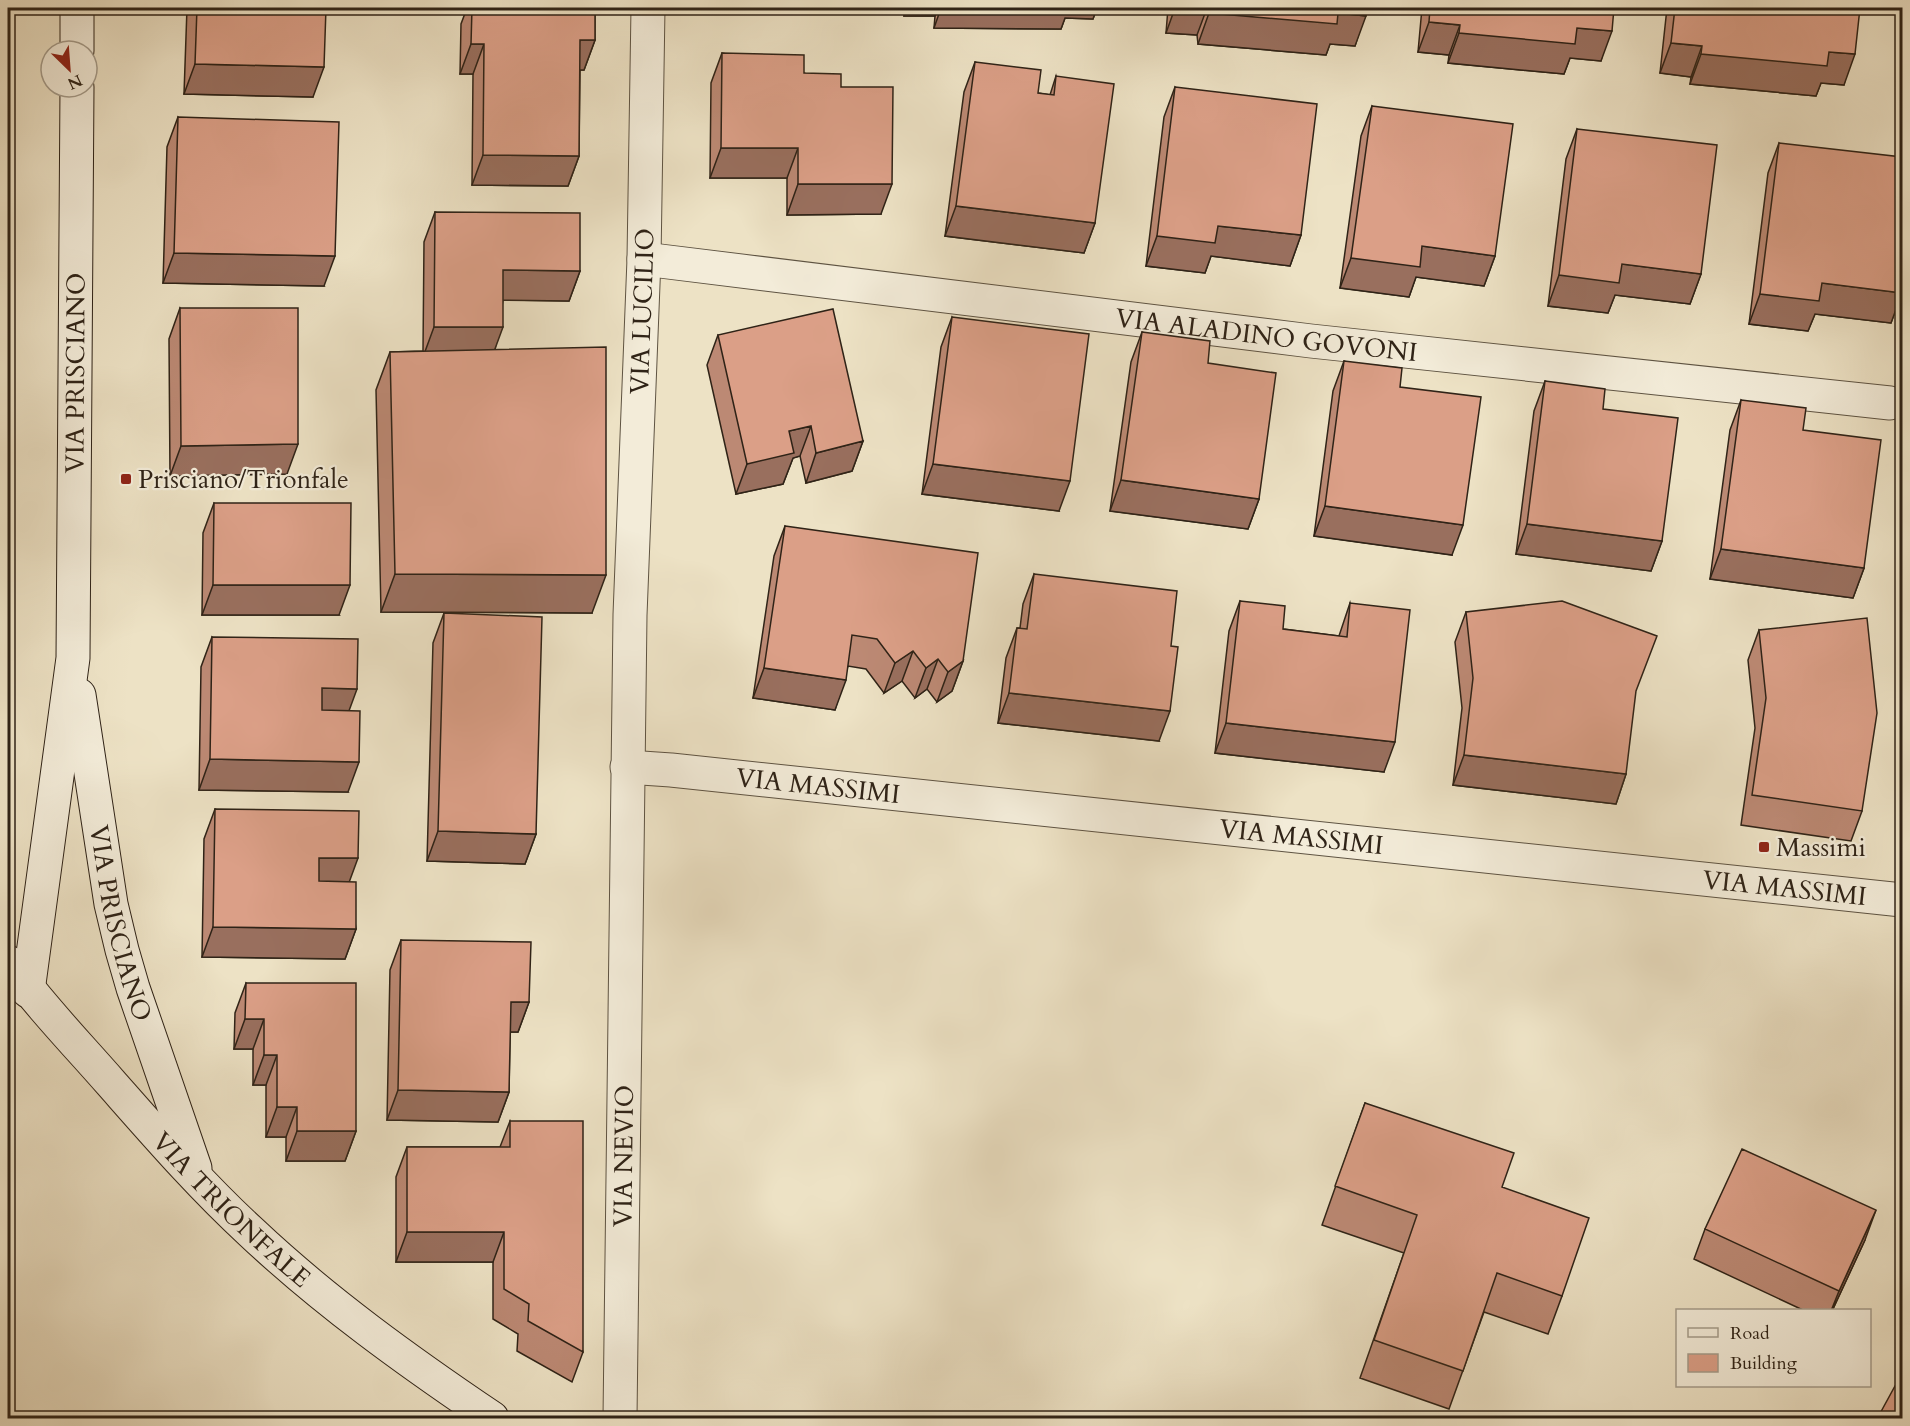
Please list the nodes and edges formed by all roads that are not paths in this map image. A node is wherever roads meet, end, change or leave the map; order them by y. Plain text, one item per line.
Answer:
1 (77, 8) edge
2 (648, 8) edge
3 (77, 39) edge
4 (77, 99) edge
5 (644, 259) junction
6 (1890, 403) dead end
7 (73, 658) junction
8 (627, 767) junction
9 (1902, 900) edge
10 (8, 962) edge
11 (28, 991) junction
12 (200, 1182) junction
13 (492, 1419) edge
14 (620, 1419) edge

1 - 3 street
2 - 5 street, VIA LUCILIO
4 - 7 street, VIA PRISCIANO
5 - 6 street, VIA ALADINO GOVONI
5 - 8 street, VIA LUCILIO
7 - 11 street, VIA PRISCIANO
7 - 12 street, VIA PRISCIANO
8 - 9 street, VIA MASSIMI
8 - 14 street, VIA NEVIO
10 - 11 street, VIA TRIONFALE
11 - 12 street, VIA TRIONFALE
12 - 13 street, VIA TRIONFALE

